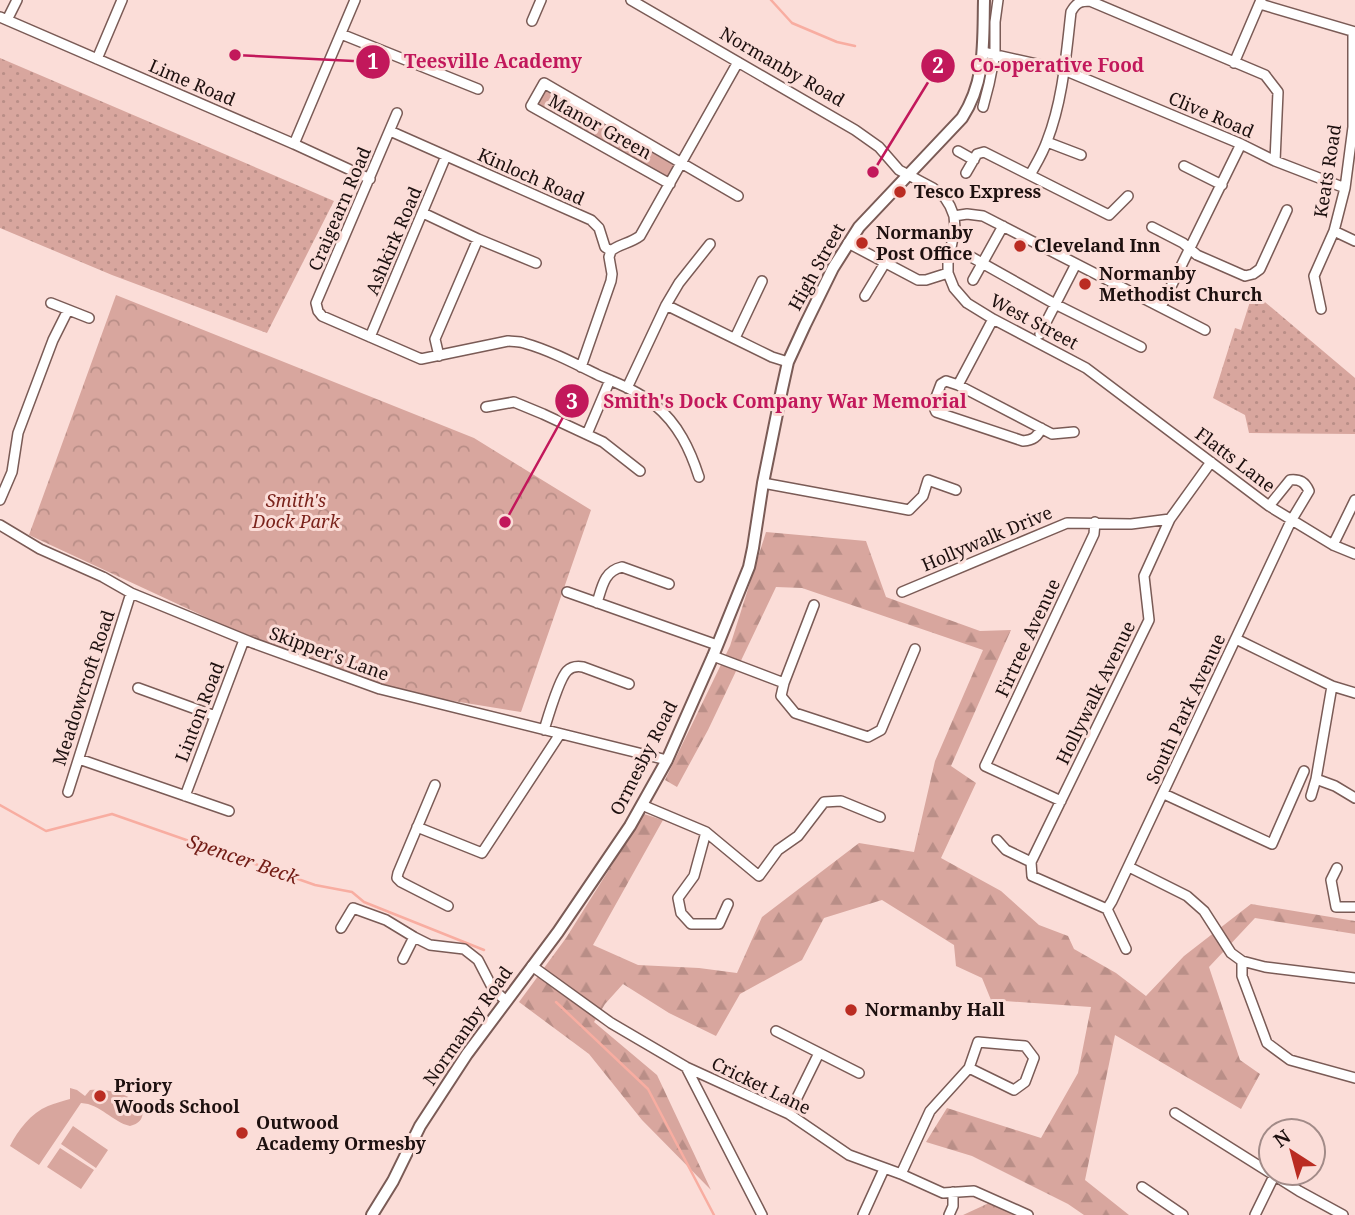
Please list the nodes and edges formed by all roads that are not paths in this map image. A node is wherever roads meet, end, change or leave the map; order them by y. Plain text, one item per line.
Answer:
1 (17, 0) edge
2 (122, 0) edge
3 (355, 0) edge
4 (541, 0) edge
5 (631, 0) edge
6 (984, 0) edge
7 (998, 0) edge
8 (1261, 2) edge
9 (4, 19) edge
10 (531, 22) dead end
11 (1354, 32) edge
12 (341, 34) junction
13 (989, 53) junction
14 (97, 59) junction
15 (738, 62) junction
16 (1234, 63) junction
17 (1064, 70) junction
18 (478, 89) dead end
19 (983, 107) dead end
20 (397, 113) dead end
21 (1354, 127) edge
22 (390, 131) junction
23 (1047, 142) junction
24 (294, 144) junction
25 (1241, 144) junction
26 (958, 151) dead end
27 (1081, 155) dead end
28 (446, 156) junction
29 (975, 157) junction
30 (1275, 160) junction
31 (682, 163) junction
32 (1184, 166) dead end
33 (966, 173) dead end
34 (907, 175) junction
35 (1030, 175) junction
36 (370, 179) junction
37 (670, 184) junction
38 (1222, 185) junction
39 (1345, 188) junction
40 (738, 196) dead end
41 (1128, 196) dead end
42 (1287, 210) dead end
43 (423, 213) junction
44 (954, 216) junction
45 (1003, 226) junction
46 (1152, 228) dead end
47 (1334, 230) junction
48 (478, 239) junction
49 (1355, 241) edge
50 (848, 243) junction
51 (710, 244) dead end
52 (1190, 249) junction
53 (611, 251) junction
54 (965, 254) dead end
55 (536, 263) dead end
56 (885, 263) junction
57 (982, 264) junction
58 (1076, 264) junction
59 (948, 273) junction
60 (974, 280) dead end
61 (762, 281) dead end
62 (865, 296) dead end
63 (51, 303) dead end
64 (1055, 304) junction
65 (666, 305) junction
66 (1161, 307) junction
67 (1321, 309) dead end
68 (68, 310) junction
69 (89, 318) dead end
70 (993, 319) junction
71 (1205, 330) dead end
72 (1040, 334) dead end
73 (370, 337) junction
74 (735, 338) junction
75 (1141, 347) dead end
76 (439, 356) junction
77 (788, 362) junction
78 (581, 366) junction
79 (610, 380) junction
80 (1103, 381) joint
81 (958, 385) junction
82 (627, 388) junction
83 (486, 407) dead end
84 (1041, 428) junction
85 (1074, 432) dead end
86 (587, 433) junction
87 (1211, 462) junction
88 (640, 471) dead end
89 (699, 477) dead end
90 (763, 484) junction
91 (956, 490) dead end
92 (0, 500) edge
93 (1355, 502) edge
94 (1269, 506) junction
95 (1170, 519) junction
96 (1291, 521) junction
97 (1096, 522) junction
98 (0, 525) edge
99 (1333, 545) junction
100 (753, 548) joint
101 (1355, 554) edge
102 (670, 584) dead end
103 (566, 592) dead end
104 (902, 592) dead end
105 (131, 593) junction
106 (597, 603) junction
107 (814, 605) dead end
108 (1237, 639) junction
109 (244, 640) junction
110 (915, 649) dead end
111 (715, 651) junction
112 (784, 682) junction
113 (629, 684) dead end
114 (1332, 686) junction
115 (138, 688) dead end
116 (1355, 693) edge
117 (215, 716) junction
118 (544, 730) junction
119 (560, 734) junction
120 (79, 759) junction
121 (667, 760) junction
122 (1304, 771) dead end
123 (1316, 779) junction
124 (435, 785) dead end
125 (68, 792) dead end
126 (1164, 794) junction
127 (185, 796) junction
128 (1311, 796) dead end
129 (1355, 798) edge
130 (1061, 801) junction
131 (642, 805) junction
132 (229, 811) dead end
133 (880, 817) dead end
134 (418, 827) junction
135 (706, 832) junction
136 (997, 840) dead end
137 (1031, 862) junction
138 (1129, 867) junction
139 (1337, 868) dead end
140 (728, 904) dead end
141 (447, 906) dead end
142 (1355, 907) edge
143 (1107, 909) junction
144 (341, 928) dead end
145 (414, 937) junction
146 (1126, 949) dead end
147 (403, 959) dead end
148 (1242, 961) junction
149 (532, 966) junction
150 (1355, 978) edge
151 (505, 1000) junction
152 (776, 1031) dead end
153 (820, 1053) junction
154 (687, 1067) junction
155 (969, 1068) junction
156 (859, 1073) dead end
157 (1355, 1078) edge
158 (1175, 1113) dead end
159 (789, 1114) junction
160 (1257, 1165) edge
161 (884, 1169) junction
162 (901, 1174) junction
163 (1142, 1187) dead end
164 (1269, 1187) edge
165 (1293, 1187) edge
166 (953, 1192) junction
167 (372, 1215) edge
168 (762, 1215) edge
169 (863, 1215) edge
170 (949, 1215) edge
171 (1028, 1215) edge
172 (1183, 1215) edge
173 (1255, 1215) edge
174 (1343, 1215) edge

1 - 9 street
2 - 14 street
3 - 12 street
4 - 10 street
5 - 15 street, Normanby Road
6 - 13 main road, High Street
7 - 13 street
8 - 11 street
8 - 16 street
9 - 14 street, Lime Road
11 - 21 street, Keats Road
12 - 18 street
12 - 24 street
13 - 17 street, Clive Road
13 - 19 street
13 - 34 main road, High Street
14 - 24 street, Lime Road
15 - 31 street
15 - 34 street, Normanby Road
16 - 17 street
16 - 30 street
17 - 23 street
17 - 25 street, Clive Road
20 - 22 street, Craigearn Road
21 - 39 street, Keats Road
22 - 28 street, Kinloch Road
22 - 36 street, Craigearn Road
23 - 27 street
23 - 35 street
24 - 36 street, Lime Road
25 - 30 street, Clive Road
25 - 38 street
26 - 29 street
28 - 43 street, Ashkirk Road
28 - 53 street, Kinloch Road
29 - 33 street
29 - 35 street
30 - 39 street, Clive Road
31 - 37 street
31 - 37 street, Manor Green
31 - 40 street
32 - 38 street
34 - 44 street
34 - 50 main road, High Street
35 - 41 street
36 - 73 street, Craigearn Road
37 - 53 street
38 - 52 street
39 - 47 street, Keats Road
42 - 52 street
43 - 48 street
43 - 73 street, Ashkirk Road
44 - 45 street
44 - 59 street
45 - 57 street
45 - 58 street
46 - 52 street
47 - 49 street
47 - 67 street, Keats Road
48 - 55 street
48 - 76 street
50 - 56 street
50 - 77 main road, High Street
51 - 65 street
52 - 66 street
53 - 78 street
54 - 57 street
56 - 59 street
56 - 62 street
57 - 60 street
57 - 64 street
58 - 64 street
58 - 66 street
59 - 70 street, West Street
61 - 74 street
63 - 68 street
64 - 72 street
64 - 75 street
65 - 74 street
65 - 82 street
66 - 71 street
68 - 69 street
68 - 92 street
70 - 80 street, West Street
70 - 81 street
73 - 76 street
74 - 77 street
76 - 78 street
77 - 90 main road, High Street
78 - 79 street
79 - 82 street
79 - 86 street
80 - 87 street, Flatts Lane
81 - 84 street
81 - 84 street
82 - 89 street
83 - 86 street
84 - 85 street
86 - 88 street
87 - 94 street, Flatts Lane
87 - 95 street, Hollywalk Avenue
90 - 91 street
90 - 100 main road, High Street
93 - 99 street
94 - 96 street, Flatts Lane
94 - 96 street, South Park Avenue
95 - 97 street, Hollywalk Drive
95 - 130 street, Hollywalk Avenue
96 - 99 street, Flatts Lane
96 - 108 street, South Park Avenue
97 - 104 street, Hollywalk Drive
97 - 130 street, Firtree Avenue
98 - 105 street, Skipper's Lane
99 - 101 street, Flatts Lane
100 - 111 main road, Ormesby Road
102 - 106 street
103 - 106 street
105 - 109 street, Skipper's Lane
105 - 120 street, Meadowcroft Road
106 - 111 street
107 - 112 street
108 - 114 street
108 - 126 street, South Park Avenue
109 - 117 street, Linton Road
109 - 118 street, Skipper's Lane
110 - 112 street
111 - 112 street
111 - 121 main road, Ormesby Road
113 - 118 street
114 - 116 street
114 - 123 street
115 - 117 street
117 - 127 street, Linton Road
118 - 119 street, Skipper's Lane
119 - 121 street, Skipper's Lane
119 - 134 street
120 - 125 street, Meadowcroft Road
120 - 127 street
121 - 131 main road, Ormesby Road
122 - 126 street
123 - 128 street
123 - 129 street
124 - 134 street
126 - 138 street, South Park Avenue
127 - 132 street
130 - 137 street, Hollywalk Avenue
131 - 135 street
131 - 149 main road, Ormesby Road
133 - 135 street
134 - 141 street
135 - 140 street
136 - 137 street
137 - 143 street
138 - 143 street, South Park Avenue
138 - 148 street
139 - 142 street
143 - 146 street
144 - 145 street
145 - 147 street
145 - 151 street
148 - 150 street
148 - 157 street
149 - 151 main road, Normanby Road
149 - 154 street, Cricket Lane
151 - 167 main road, Normanby Road
152 - 153 street
153 - 156 street
153 - 159 street
154 - 159 street, Cricket Lane
154 - 168 street
155 - 155 street
155 - 162 street
158 - 160 street
159 - 161 street, Cricket Lane
161 - 162 street, Cricket Lane
161 - 169 street
162 - 166 street, Cricket Lane
163 - 172 street
164 - 173 street
165 - 174 street
166 - 170 street
166 - 171 street, Cricket Lane

